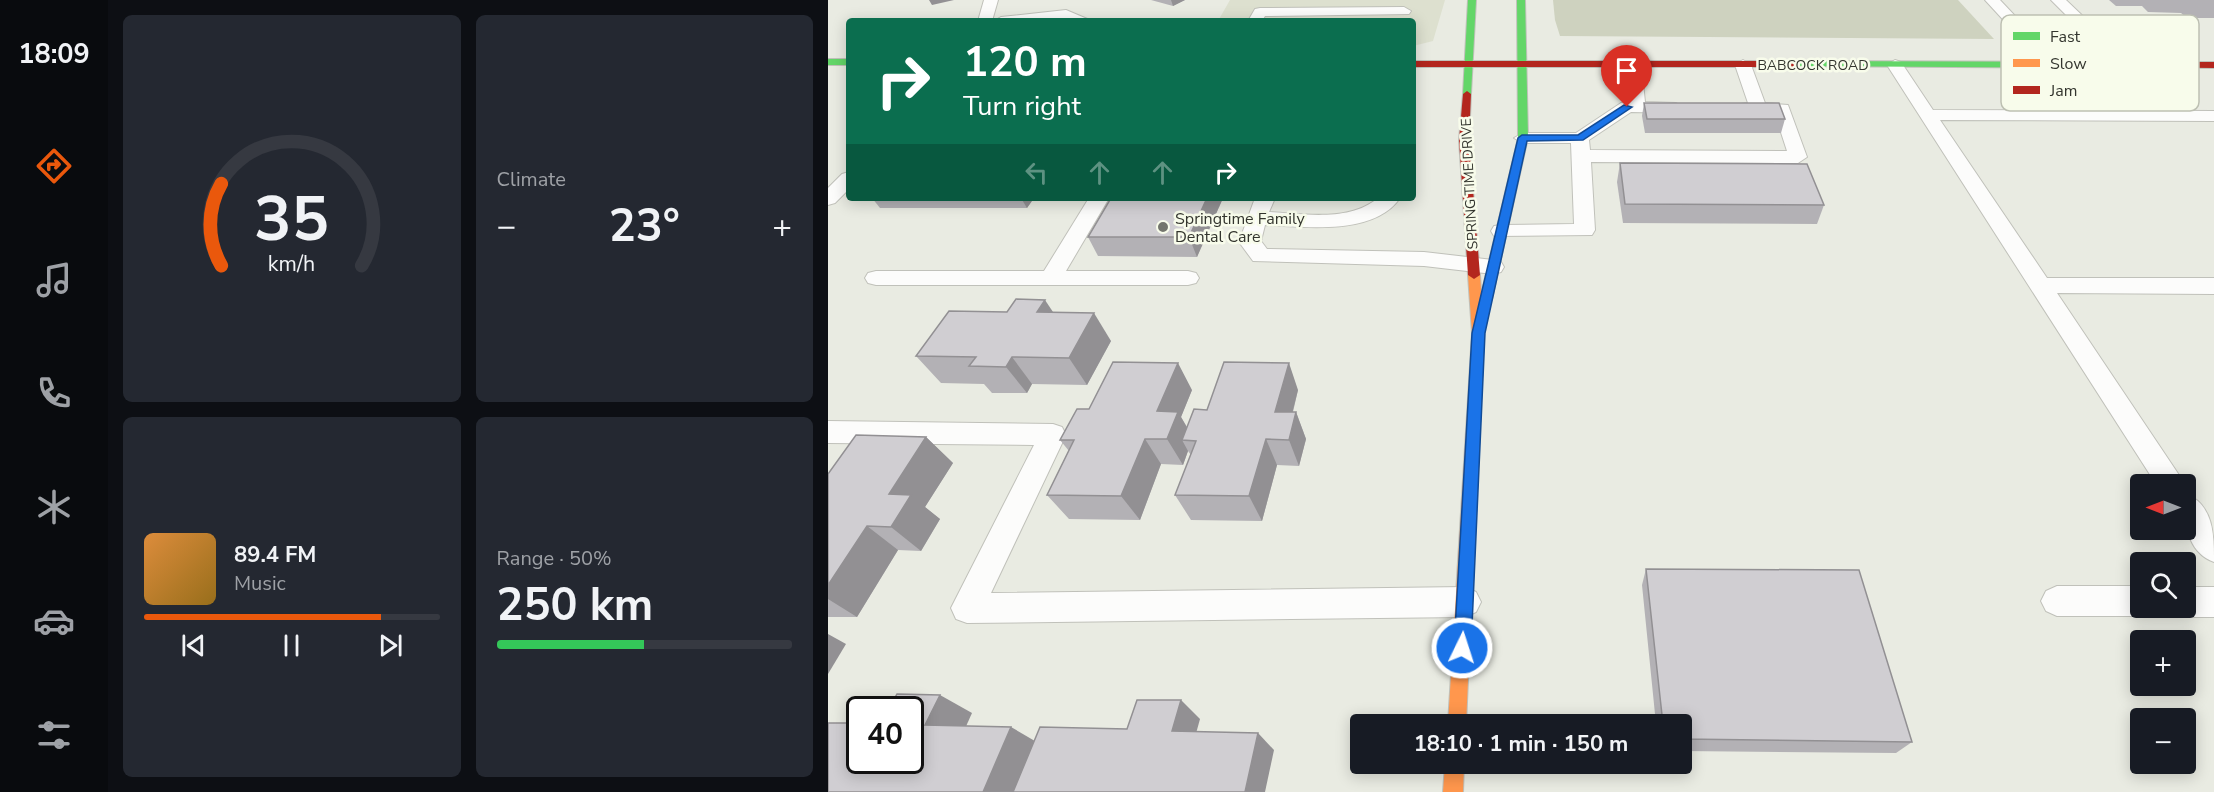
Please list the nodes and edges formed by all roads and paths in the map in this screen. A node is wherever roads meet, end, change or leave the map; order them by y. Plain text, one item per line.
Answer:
1 (991, 0) edge
2 (1083, 0) edge
3 (1472, 0) edge
4 (1521, 0) edge
5 (1992, 0) edge
6 (2058, 0) edge
7 (1287, 6) edge
8 (1404, 11) dead end
9 (1066, 14) junction
10 (2006, 15) edge
11 (2074, 15) edge
12 (986, 18) edge
13 (1028, 18) edge
14 (1077, 18) edge
15 (1257, 18) edge
16 (828, 62) edge
17 (846, 62) edge
18 (1416, 64) edge
19 (1468, 64) junction
20 (1521, 64) junction
21 (1633, 64) junction
22 (1743, 64) junction
23 (1895, 65) junction
24 (2001, 65) edge
25 (1637, 107) junction
26 (1692, 108) edge
27 (1725, 108) edge
28 (1758, 108) junction
29 (1928, 115) junction
30 (2214, 116) edge
31 (1522, 138) junction
32 (1581, 147) junction
33 (846, 181) edge
34 (828, 199) edge
35 (1097, 201) edge
36 (1264, 201) edge
37 (1388, 201) edge
38 (1257, 218) junction
39 (1501, 231) junction
40 (1483, 267) junction
41 (876, 278) dead end
42 (1051, 278) junction
43 (1188, 278) dead end
44 (2040, 285) junction
45 (2214, 286) edge
46 (1478, 333) junction
47 (828, 432) edge
48 (2164, 474) edge
49 (2196, 521) edge
50 (2214, 549) edge
51 (2058, 601) dead end
52 (2130, 601) edge
53 (1466, 602) junction
54 (2196, 602) edge
55 (2214, 602) edge
56 (1458, 714) edge
57 (1454, 774) edge
58 (1453, 792) edge

1 - 12 lane
2 - 9 lane
3 - 19 street, SPRING TIME DRIVE
4 - 20 street, SPRING TIME DRIVE
5 - 10 lane
6 - 11 lane
7 - 8 lane
7 - 15 lane
9 - 13 lane
9 - 14 lane
16 - 17 street
18 - 19 street, BABCOCK ROAD
19 - 20 street, BABCOCK ROAD
19 - 40 street, SPRING TIME DRIVE
20 - 21 street, BABCOCK ROAD
20 - 31 street, SPRING TIME DRIVE
21 - 22 street, BABCOCK ROAD
21 - 25 lane
22 - 23 street, BABCOCK ROAD
22 - 28 lane
23 - 24 street, BABCOCK ROAD
23 - 29 lane
25 - 26 lane
25 - 32 lane
27 - 28 lane
28 - 32 lane
29 - 30 lane
29 - 44 lane
31 - 32 lane
31 - 39 street, SPRING TIME DRIVE
32 - 39 lane
33 - 34 lane
35 - 42 lane
36 - 38 lane
37 - 38 lane
38 - 40 lane
39 - 40 street, SPRING TIME DRIVE
40 - 46 street, SPRING TIME DRIVE
40 - 46 street, SPRING TIME DRIVE
41 - 42 lane
42 - 43 lane
44 - 45 lane
44 - 48 lane
46 - 53 street, SPRING TIME DRIVE
47 - 53 lane
49 - 50 lane
51 - 52 lane
53 - 56 street, SPRING TIME DRIVE
54 - 55 lane
57 - 58 street

